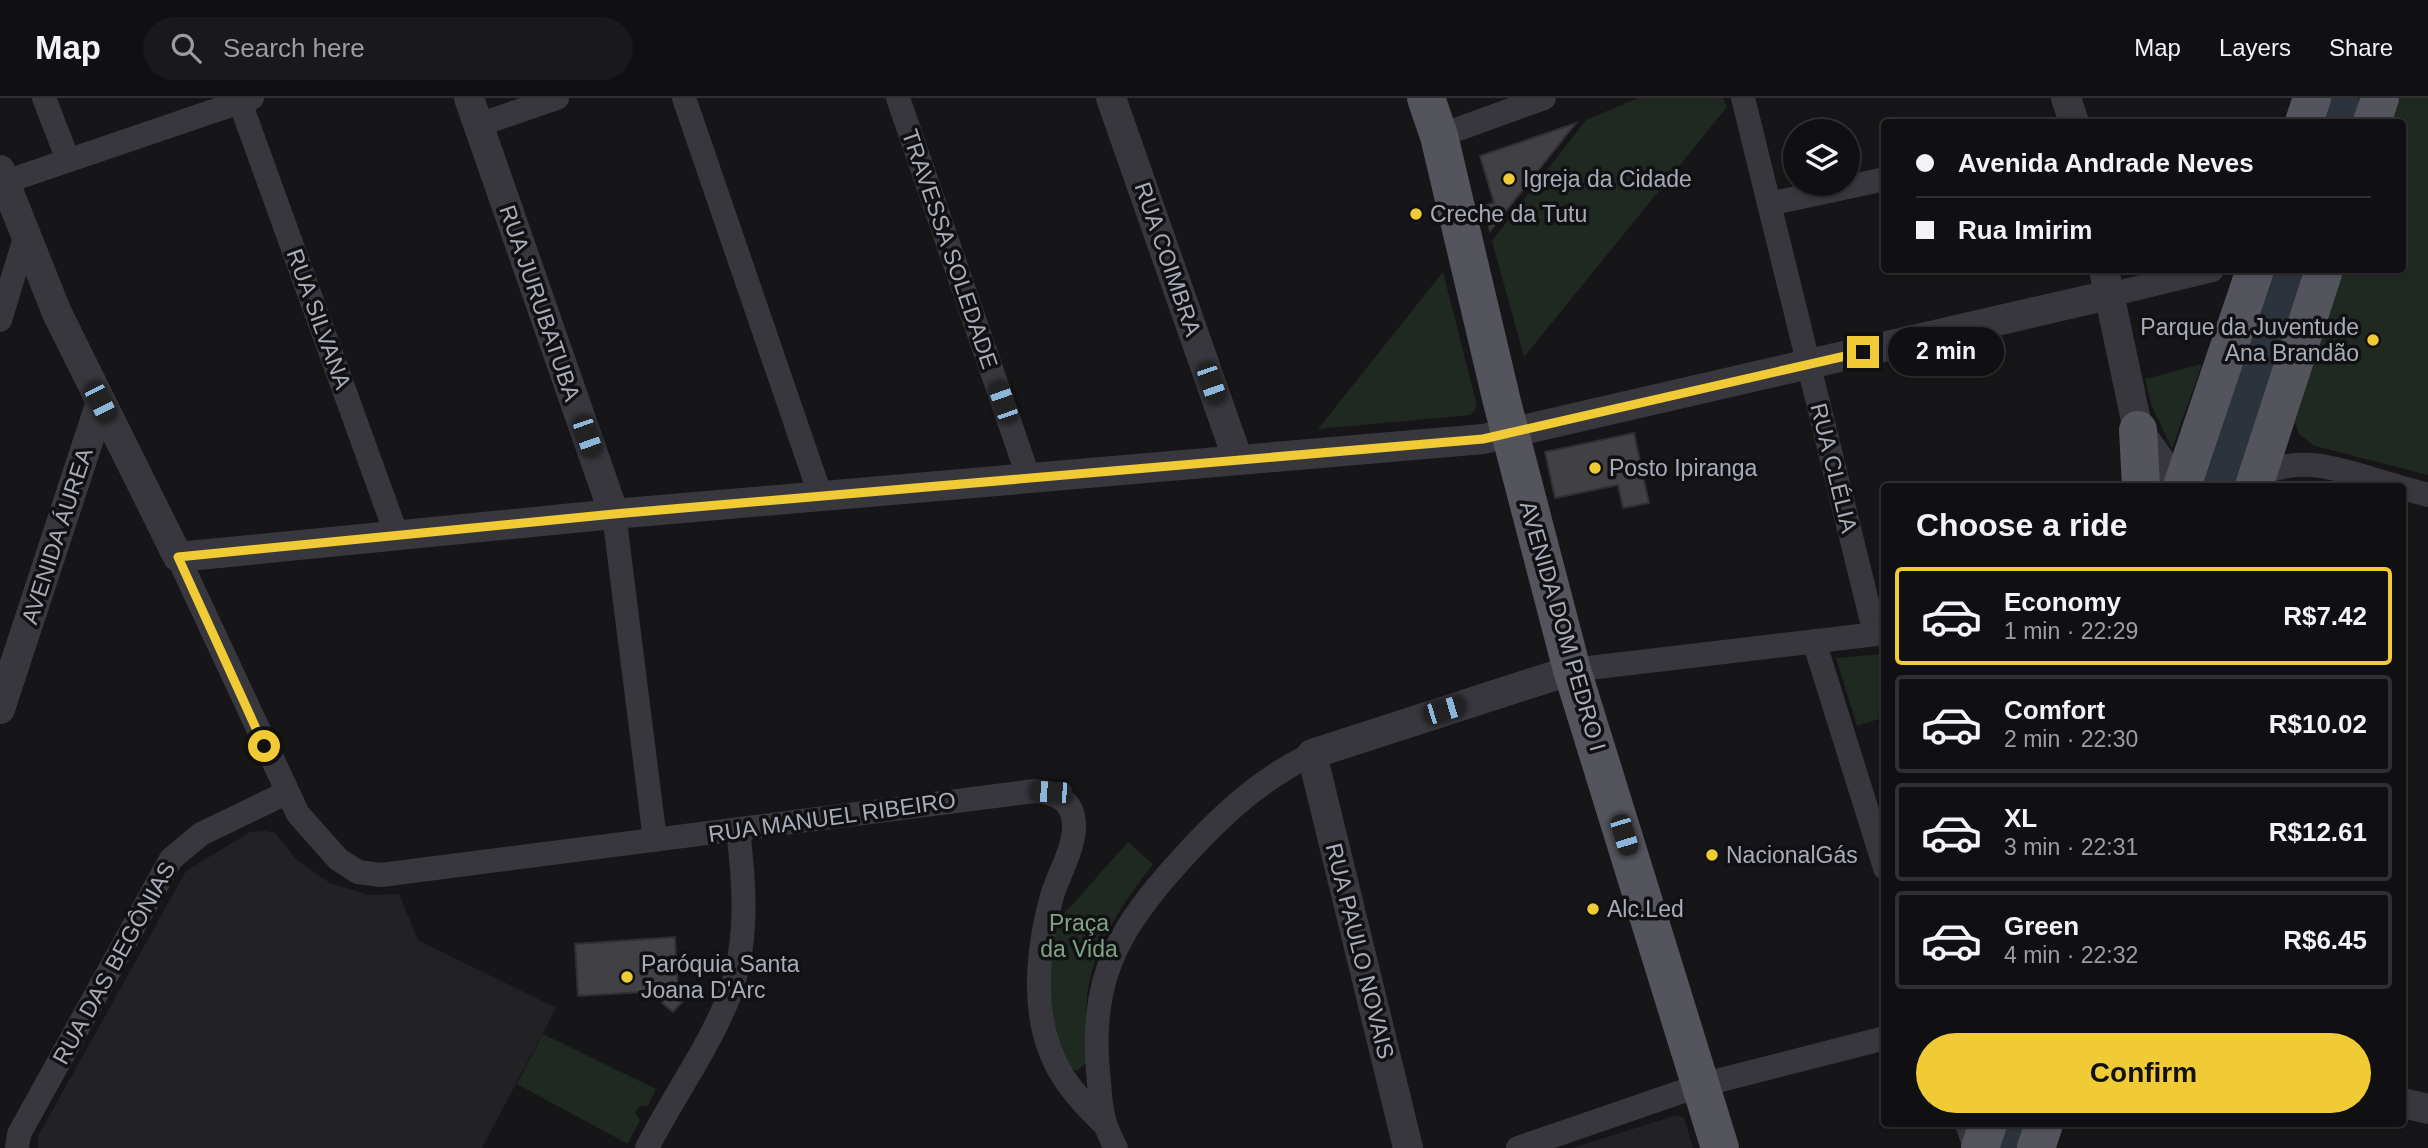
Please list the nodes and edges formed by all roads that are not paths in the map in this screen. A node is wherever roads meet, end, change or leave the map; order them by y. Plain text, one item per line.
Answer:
1 (44, 98) edge
2 (557, 98) edge
3 (684, 98) edge
4 (898, 98) edge
5 (1111, 98) edge
6 (1426, 98) edge
7 (1544, 98) edge
8 (1743, 98) edge
9 (2066, 98) edge
10 (2312, 98) edge
11 (2380, 98) edge
12 (246, 100) edge
13 (474, 111) edge
14 (2073, 119) edge
15 (2305, 119) edge
16 (2373, 119) edge
17 (1439, 136) junction
18 (68, 160) junction
19 (3, 176) edge
20 (1881, 180) edge
21 (1769, 204) junction
22 (25, 238) junction
23 (2186, 273) edge
24 (2254, 273) edge
25 (2322, 273) edge
26 (2106, 282) edge
27 (0, 320) edge
28 (1809, 364) junction
29 (100, 402) junction
30 (2274, 421) junction
31 (2138, 430) junction
32 (1510, 432) junction
33 (1238, 460) junction
34 (2309, 462) junction
35 (1029, 479) junction
36 (2256, 481) edge
37 (2141, 483) edge
38 (2178, 483) edge
39 (2181, 483) edge
40 (2385, 483) edge
41 (2406, 489) edge
42 (2428, 495) edge
43 (821, 496) junction
44 (614, 514) junction
45 (397, 536) junction
46 (178, 557) junction
47 (1880, 633) edge
48 (1814, 641) junction
49 (1573, 670) junction
50 (0, 709) edge
51 (1312, 754) junction
52 (286, 793) junction
53 (738, 830) junction
54 (655, 840) junction
55 (1881, 855) edge
56 (1881, 1039) edge
57 (1701, 1085) junction
58 (2406, 1103) edge
59 (2428, 1109) edge
60 (1102, 1123) junction
61 (1965, 1127) edge
62 (1986, 1127) edge
63 (2043, 1127) edge
64 (17, 1148) edge
65 (646, 1148) edge
66 (1116, 1148) edge
67 (1408, 1148) edge
68 (1518, 1148) edge
69 (1720, 1148) edge
70 (1972, 1148) edge
71 (1980, 1148) edge
72 (2036, 1148) edge

1 - 18 street
2 - 13 street
3 - 43 street
4 - 35 street, TRAVESSA SOLEDADE
5 - 33 street, RUA COIMBRA
6 - 17 main road, AVENIDA DOM PEDRO I
7 - 17 street
8 - 21 street, RUA CLÉLIA
9 - 14 street
10 - 15 main road
11 - 16 main road
12 - 18 street
12 - 45 street, RUA SILVANA
13 - 44 street, RUA JURUBATUBA
17 - 32 main road, AVENIDA DOM PEDRO I
18 - 19 street
19 - 22 street
20 - 21 street
21 - 28 street, RUA CLÉLIA
22 - 27 street
22 - 29 street
23 - 26 street
24 - 39 main road
25 - 30 main road
26 - 28 street
26 - 31 street
28 - 32 street
28 - 47 street, RUA CLÉLIA
29 - 46 street
29 - 50 street, AVENIDA ÁUREA
30 - 34 street
30 - 36 main road
31 - 37 main road
31 - 38 street
32 - 33 street
32 - 49 main road, AVENIDA DOM PEDRO I
33 - 35 street
34 - 36 street
34 - 40 street
35 - 43 street
41 - 42 street
43 - 44 street
44 - 45 street
44 - 54 street, RUA JURUBATUBA
45 - 46 street
46 - 52 street, RUA MANUEL RIBEIRO
47 - 48 street
48 - 49 street
48 - 55 street
49 - 51 street
49 - 57 main road, AVENIDA DOM PEDRO I
51 - 60 street
51 - 67 street, RUA PAULO NOVAIS
52 - 54 street, RUA MANUEL RIBEIRO
52 - 64 street, RUA DAS BEGÔNIAS
53 - 54 street, RUA MANUEL RIBEIRO
53 - 60 street, RUA MANUEL RIBEIRO
53 - 65 street
56 - 57 street
57 - 68 street
57 - 69 main road, AVENIDA DOM PEDRO I
58 - 59 street
60 - 66 street
61 - 70 street
62 - 71 main road
63 - 72 main road

